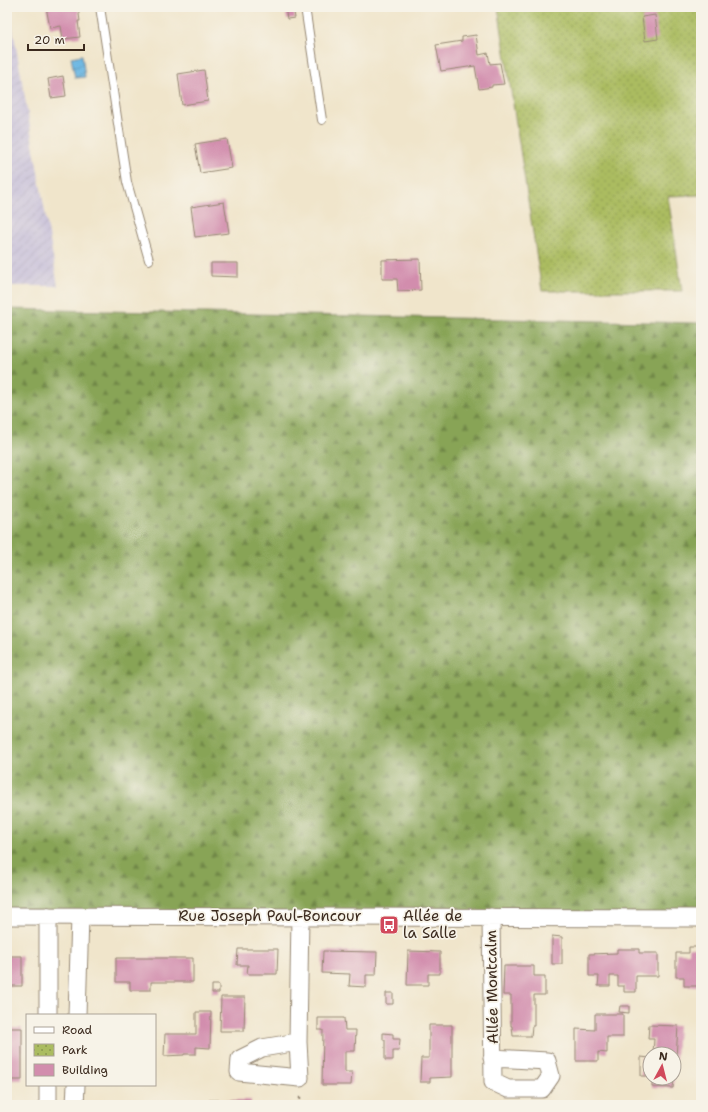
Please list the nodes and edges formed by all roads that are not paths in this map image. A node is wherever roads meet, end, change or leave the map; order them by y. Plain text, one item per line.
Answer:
1 (100, 7) edge
2 (305, 7) edge
3 (322, 120) dead end
4 (149, 260) dead end
5 (7, 916) edge
6 (48, 916) junction
7 (300, 916) junction
8 (80, 917) junction
9 (491, 918) junction
10 (701, 918) edge
11 (48, 1014) edge
12 (78, 1014) edge
13 (298, 1042) dead end
14 (492, 1058) dead end
15 (48, 1086) edge
16 (76, 1086) edge
17 (48, 1105) edge
18 (76, 1105) edge

1 - 4 lane
2 - 3 lane
5 - 6 street, Rue Joseph Paul-Boncour
6 - 8 street, Rue Joseph Paul-Boncour
6 - 11 street
7 - 8 street, Rue Joseph Paul-Boncour
7 - 9 street, Rue Joseph Paul-Boncour
7 - 13 street
8 - 12 street
9 - 10 street, Rue Joseph Paul-Boncour
9 - 14 street, Allée Montcalm
15 - 17 street
16 - 18 street

